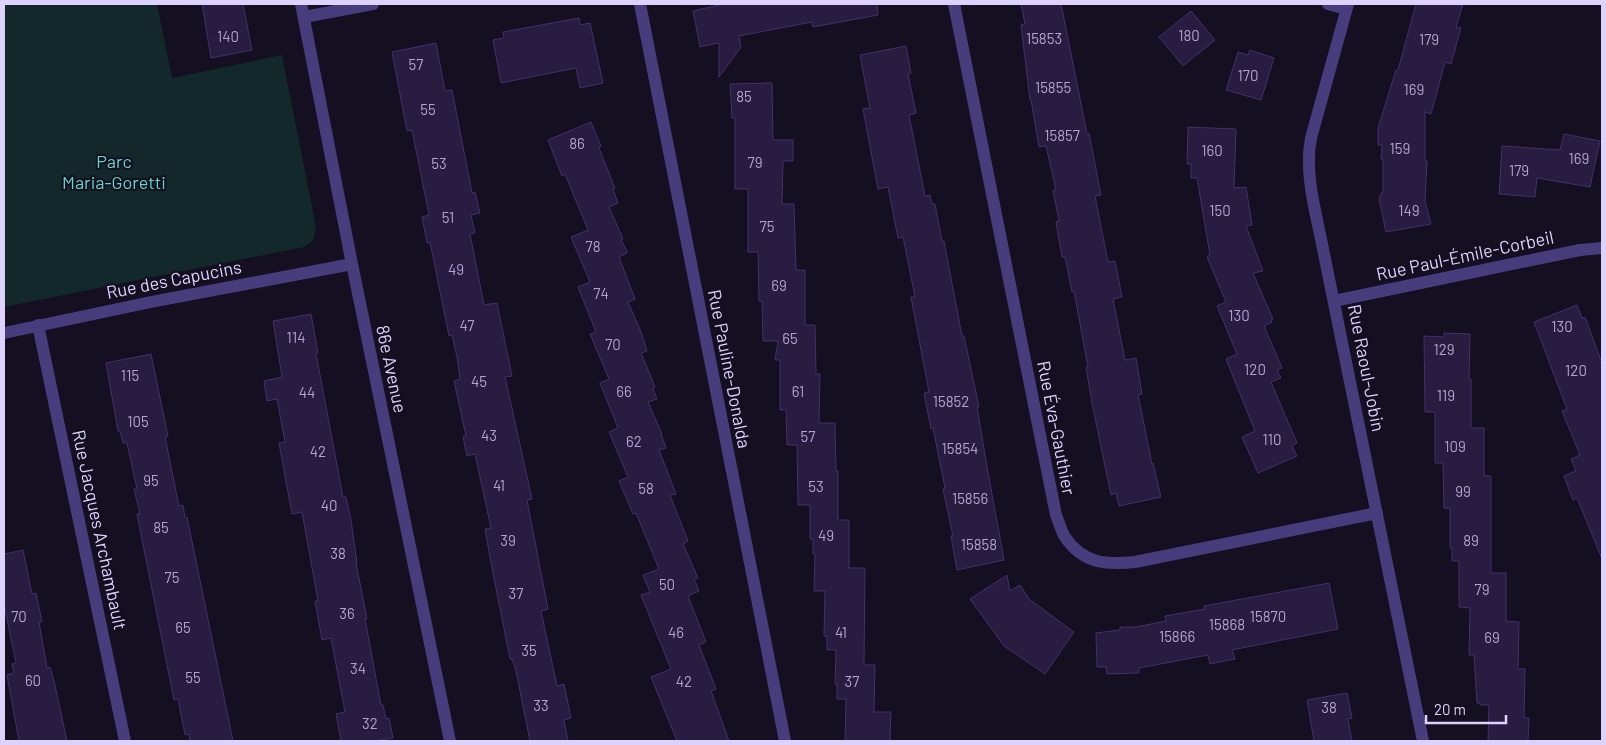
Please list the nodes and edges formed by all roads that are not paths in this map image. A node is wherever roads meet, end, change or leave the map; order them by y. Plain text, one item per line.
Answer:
1 (301, 4) edge
2 (372, 4) edge
3 (640, 4) edge
4 (954, 4) edge
5 (1328, 4) edge
6 (1347, 6) edge
7 (304, 17) junction
8 (1602, 248) edge
9 (352, 264) junction
10 (1334, 301) junction
11 (38, 325) junction
12 (4, 333) edge
13 (1377, 512) junction
14 (125, 741) edge
15 (450, 741) edge
16 (785, 741) edge
17 (1423, 741) edge

1 - 7 street, 86e Avenue
2 - 7 street
3 - 16 street, Rue Pauline-Donalda
4 - 13 street, Rue Éva-Gauthier
5 - 6 street
6 - 10 street, Rue Raoul-Jobin
7 - 9 street, 86e Avenue
8 - 10 street, Rue Paul-Émile-Corbeil
9 - 11 street, Rue des Capucins
9 - 15 street, 86e Avenue
10 - 13 street, Rue Raoul-Jobin
11 - 12 street, Rue des Capucins
11 - 14 street, Rue Jacques Archambault
13 - 17 street, Rue Raoul-Jobin

